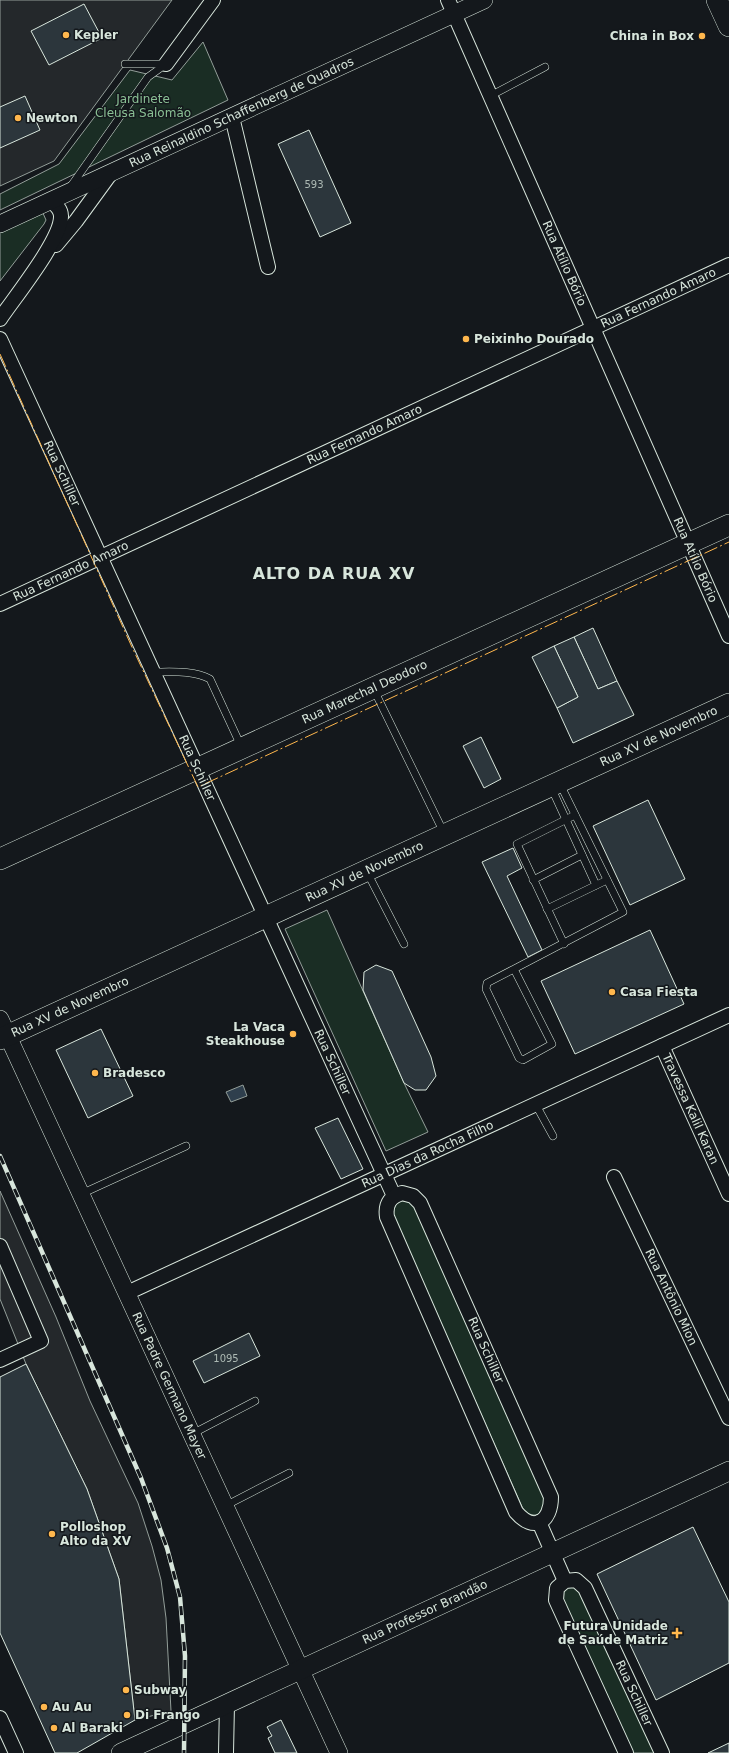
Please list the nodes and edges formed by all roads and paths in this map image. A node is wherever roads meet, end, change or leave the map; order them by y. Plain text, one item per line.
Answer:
1 (213, 0) edge
2 (484, 0) edge
3 (717, 0) edge
4 (451, 7) edge
5 (729, 26) edge
6 (125, 64) dead end
7 (166, 64) junction
8 (546, 67) dead end
9 (490, 96) junction
10 (232, 117) junction
11 (110, 173) junction
12 (58, 198) junction
13 (0, 224) edge
14 (46, 252) junction
15 (729, 265) edge
16 (268, 267) dead end
17 (0, 319) edge
18 (593, 328) junction
19 (0, 339) edge
20 (729, 525) edge
21 (688, 543) junction
22 (100, 557) junction
23 (0, 604) edge
24 (729, 636) edge
25 (153, 672) junction
26 (373, 688) junction
27 (729, 704) edge
28 (242, 748) junction
29 (198, 769) junction
30 (555, 784) junction
31 (575, 815) junction
32 (566, 819) junction
33 (445, 835) junction
34 (582, 855) junction
35 (0, 859) edge
36 (366, 871) junction
37 (533, 880) junction
38 (606, 880) junction
39 (596, 885) junction
40 (547, 909) junction
41 (266, 917) junction
42 (404, 944) dead end
43 (564, 944) junction
44 (514, 969) junction
45 (729, 1015) edge
46 (2, 1031) edge
47 (662, 1046) junction
48 (536, 1104) junction
49 (553, 1136) dead end
50 (186, 1146) dead end
51 (384, 1174) junction
52 (614, 1177) dead end
53 (81, 1194) junction
54 (729, 1194) edge
55 (394, 1196) junction
56 (0, 1246) edge
57 (127, 1293) junction
58 (0, 1360) edge
59 (255, 1402) dead end
60 (729, 1418) edge
61 (192, 1434) junction
62 (729, 1471) edge
63 (289, 1473) dead end
64 (225, 1507) junction
65 (539, 1522) junction
66 (553, 1553) junction
67 (565, 1581) junction
68 (300, 1670) junction
69 (227, 1704) junction
70 (0, 1718) edge
71 (16, 1753) edge
72 (121, 1753) edge
73 (226, 1753) edge
74 (338, 1753) edge
75 (626, 1753) edge
76 (662, 1753) edge

1 - 7 street
2 - 4 street, Rua Reinaldino Schaffenberg de Quadros
3 - 5 main road
4 - 9 street, Rua Atílio Bório
4 - 10 street, Rua Reinaldino Schaffenberg de Quadros
6 - 7 lane
7 - 12 lane
8 - 9 lane
9 - 18 street, Rua Atílio Bório
10 - 11 street, Rua Reinaldino Schaffenberg de Quadros
10 - 16 street
11 - 12 street, Rua Reinaldino Schaffenberg de Quadros
11 - 14 street
12 - 13 street, Rua Reinaldino Schaffenberg de Quadros
12 - 14 street
14 - 17 street
15 - 18 street, Rua Fernando Amaro
18 - 21 street, Rua Atílio Bório
18 - 22 street, Rua Fernando Amaro
19 - 22 street, Rua Schiller
20 - 21 main road, Rua Marechal Deodoro
21 - 24 street, Rua Atílio Bório
21 - 26 main road, Rua Marechal Deodoro
22 - 23 street, Rua Fernando Amaro
22 - 25 street, Rua Schiller
25 - 28 lane
25 - 29 street, Rua Schiller
26 - 28 main road, Rua Marechal Deodoro
26 - 33 lane
27 - 30 main road, Rua XV de Novembro
28 - 29 main road, Rua Marechal Deodoro
29 - 35 main road, Rua Marechal Deodoro
29 - 41 street, Rua Schiller
30 - 31 lane
30 - 32 lane
30 - 33 main road, Rua XV de Novembro
31 - 32 lane
31 - 38 lane
32 - 34 lane
32 - 37 lane
33 - 36 main road, Rua XV de Novembro
34 - 37 lane
34 - 39 lane
36 - 41 main road, Rua XV de Novembro
36 - 42 lane
37 - 40 lane
38 - 39 lane
38 - 43 lane
39 - 40 lane
40 - 43 lane
41 - 46 main road, Rua XV de Novembro
41 - 51 street, Rua Schiller
43 - 44 lane
44 - 44 lane
45 - 47 street, Rua Dias da Rocha Filho
46 - 53 street, Rua Padre Germano Mayer
47 - 48 street, Rua Dias da Rocha Filho
47 - 54 street, Travessa Kalil Karan
48 - 49 lane
48 - 51 street, Rua Dias da Rocha Filho
50 - 53 lane
51 - 55 street, Rua Schiller
51 - 57 street, Rua Dias da Rocha Filho
52 - 60 street, Rua Antônio Mion
53 - 57 street, Rua Padre Germano Mayer
55 - 65 street
55 - 65 street, Rua Schiller
56 - 58 street
57 - 61 street, Rua Padre Germano Mayer
59 - 61 lane
61 - 64 street, Rua Padre Germano Mayer
62 - 66 main road, Rua Professor Brandão
63 - 64 lane
64 - 68 street, Rua Padre Germano Mayer
65 - 66 street
66 - 67 street
66 - 68 main road, Rua Professor Brandão
67 - 75 street
67 - 76 street, Rua Schiller
68 - 69 main road, Rua Professor Brandão
68 - 74 street, Rua Padre Germano Mayer
69 - 72 main road, Rua Professor Brandão
69 - 73 street
70 - 71 street

